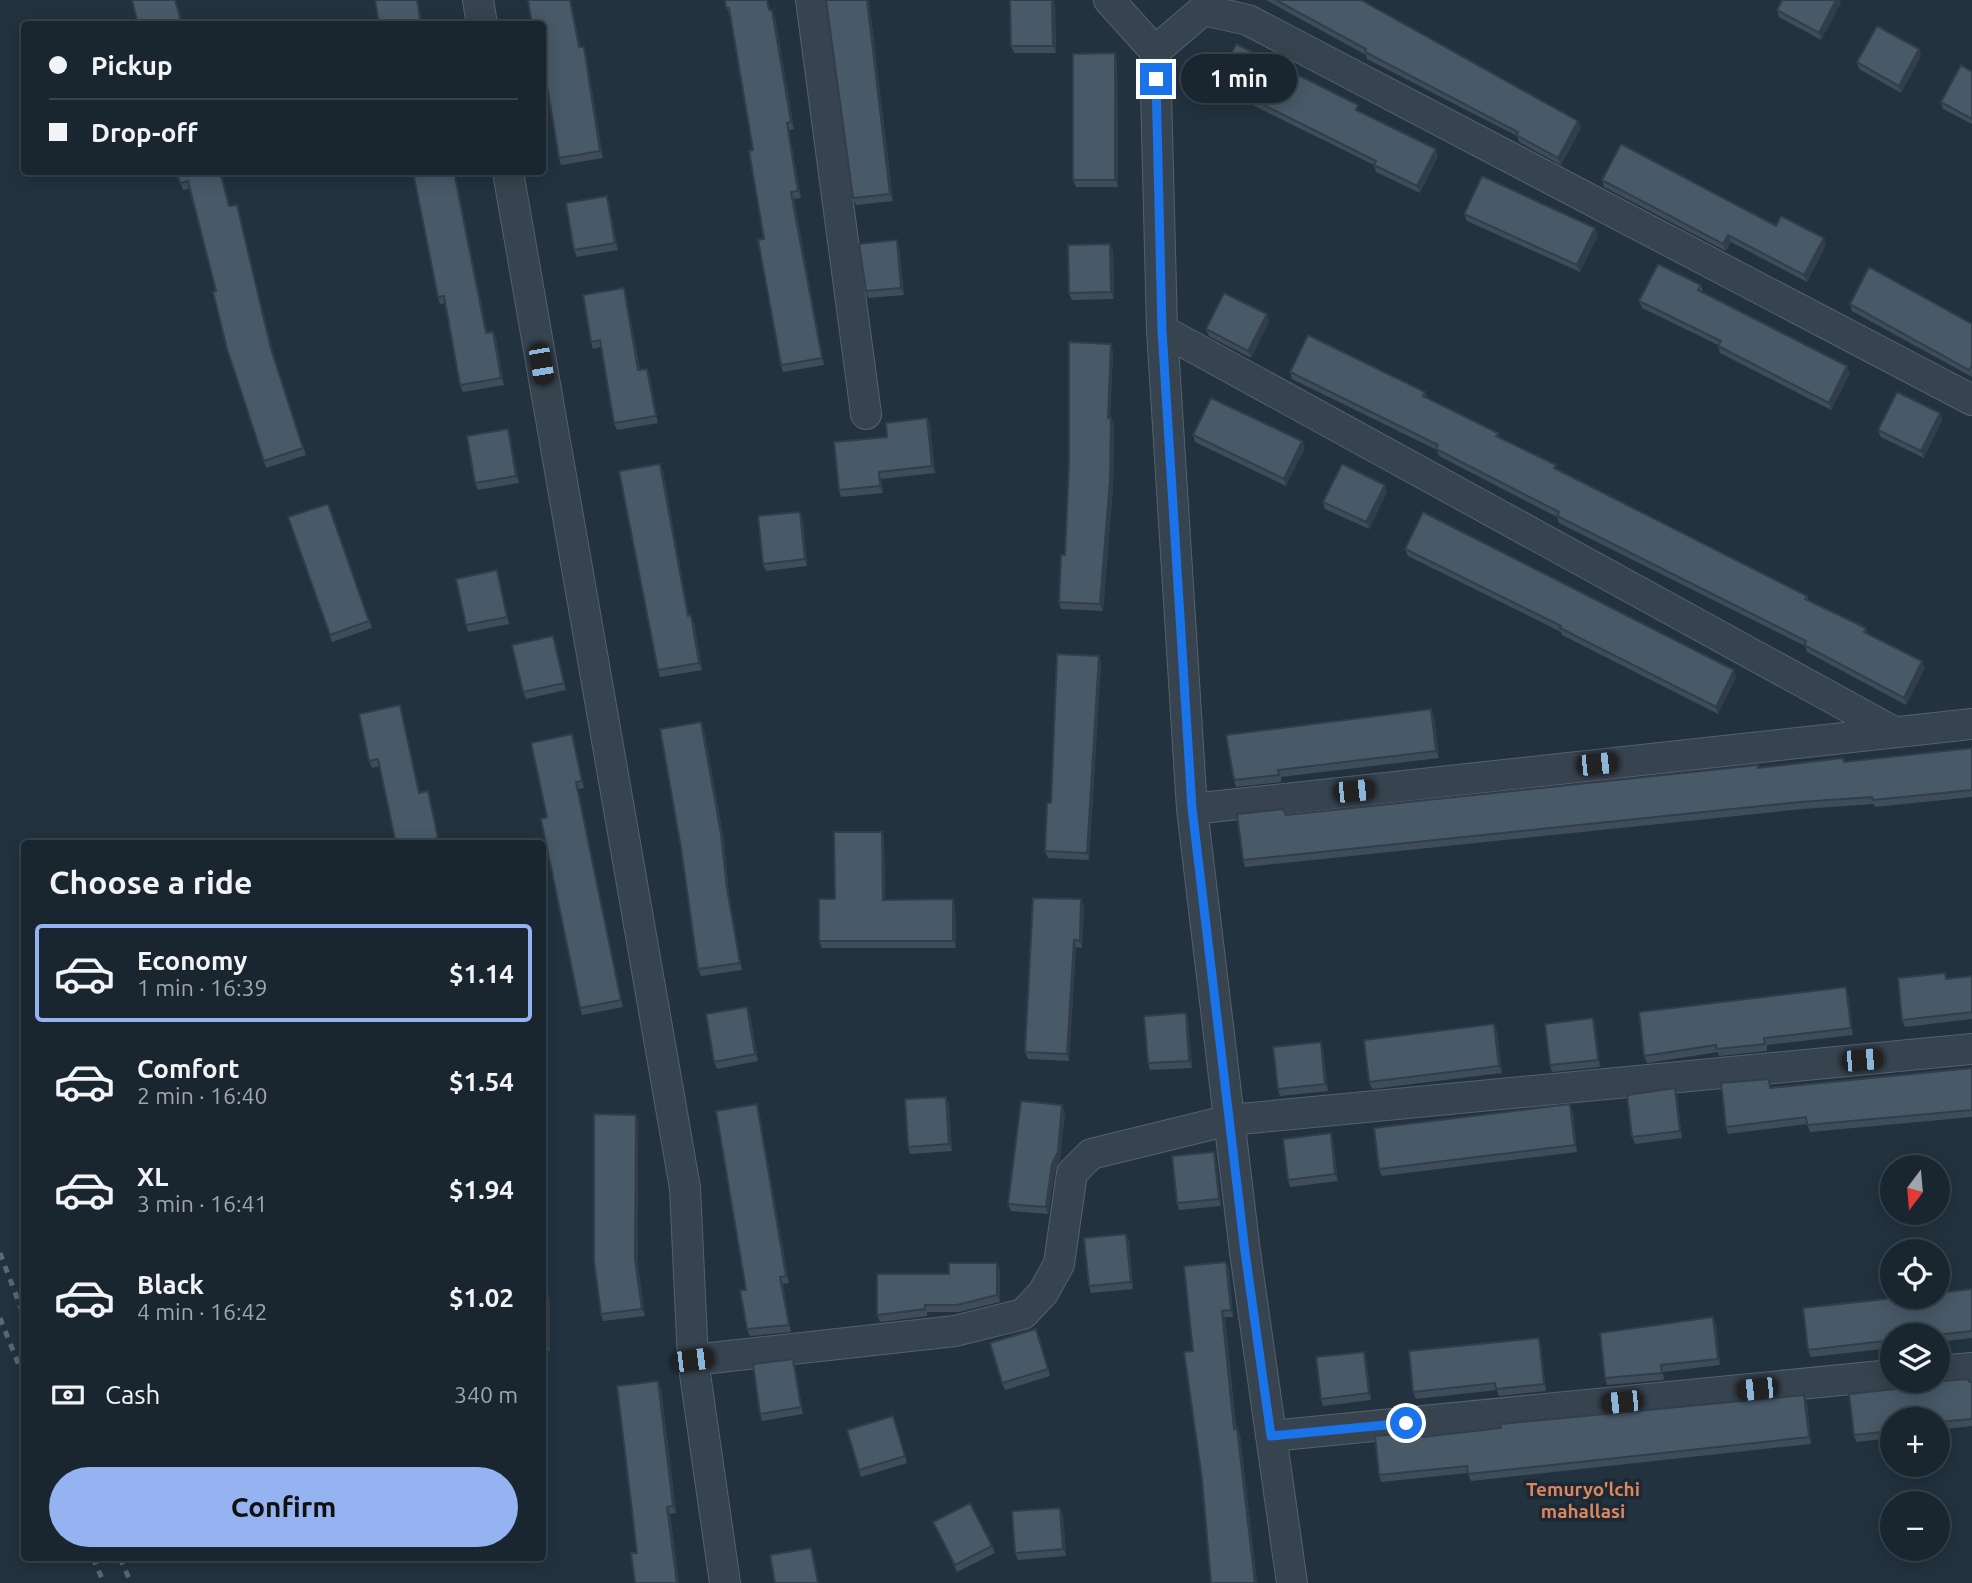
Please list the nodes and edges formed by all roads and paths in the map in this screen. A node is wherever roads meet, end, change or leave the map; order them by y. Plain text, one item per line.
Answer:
1 (478, 0) edge
2 (811, 0) edge
3 (1109, 0) edge
4 (482, 21) edge
5 (1155, 51) junction
6 (509, 175) edge
7 (1162, 330) junction
8 (1972, 400) edge
9 (866, 414) dead end
10 (1972, 724) edge
11 (1894, 732) junction
12 (1192, 808) junction
13 (1972, 1049) edge
14 (1230, 1120) junction
15 (693, 1360) junction
16 (1972, 1368) edge
17 (1950, 1370) edge
18 (1880, 1377) edge
19 (1271, 1436) junction
20 (725, 1583) edge
21 (1292, 1583) edge

1 - 4 street
2 - 9 street
3 - 5 street
5 - 7 street
5 - 8 street
6 - 15 street
7 - 11 street
7 - 12 street
10 - 11 street
11 - 12 street
12 - 14 street
13 - 14 street
14 - 15 street
14 - 19 street
15 - 20 street
16 - 17 street
18 - 19 street
19 - 21 street

